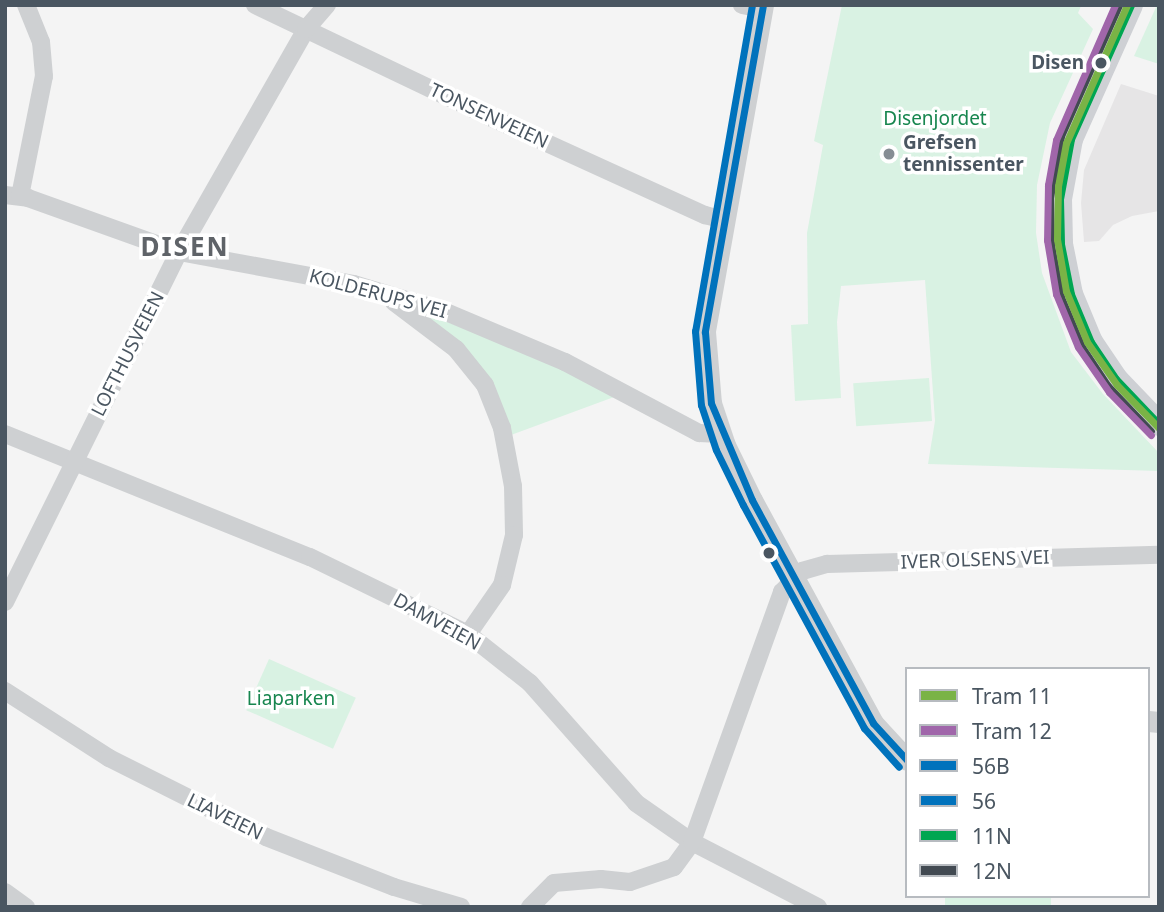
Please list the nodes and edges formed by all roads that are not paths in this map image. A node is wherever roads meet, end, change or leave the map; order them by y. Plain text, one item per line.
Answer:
1 (26, 5) edge
2 (256, 5) edge
3 (327, 5) edge
4 (1131, 5) edge
5 (756, 6) edge
6 (306, 29) junction
7 (13, 196) edge
8 (724, 220) junction
9 (179, 252) junction
10 (386, 296) junction
11 (1159, 424) edge
12 (720, 433) junction
13 (5, 434) edge
14 (73, 463) junction
15 (1159, 555) edge
16 (794, 576) junction
17 (5, 602) edge
18 (468, 634) junction
19 (5, 691) edge
20 (905, 758) edge
21 (692, 842) junction
22 (5, 892) edge
23 (26, 907) edge
24 (461, 907) edge
25 (530, 907) edge
26 (818, 907) edge

1 - 7 street, KOLDERUPS VEI
2 - 6 street, TONSENVEIEN
3 - 6 street, LOFTHUSVEIEN
4 - 11 main road
5 - 8 street
6 - 8 street, TONSENVEIEN
6 - 9 street, LOFTHUSVEIEN
7 - 9 street, KOLDERUPS VEI
8 - 12 street
9 - 10 street, KOLDERUPS VEI
9 - 14 street, LOFTHUSVEIEN
10 - 12 street, KOLDERUPS VEI
10 - 18 street
12 - 16 street
13 - 14 street, DAMVEIEN
14 - 17 street, LOFTHUSVEIEN
14 - 18 street, DAMVEIEN
15 - 16 street, IVER OLSENS VEI
16 - 20 street
16 - 21 street
18 - 21 street, DAMVEIEN
19 - 24 street, LIAVEIEN
21 - 25 street
21 - 26 street, DAMVEIEN
22 - 23 street

